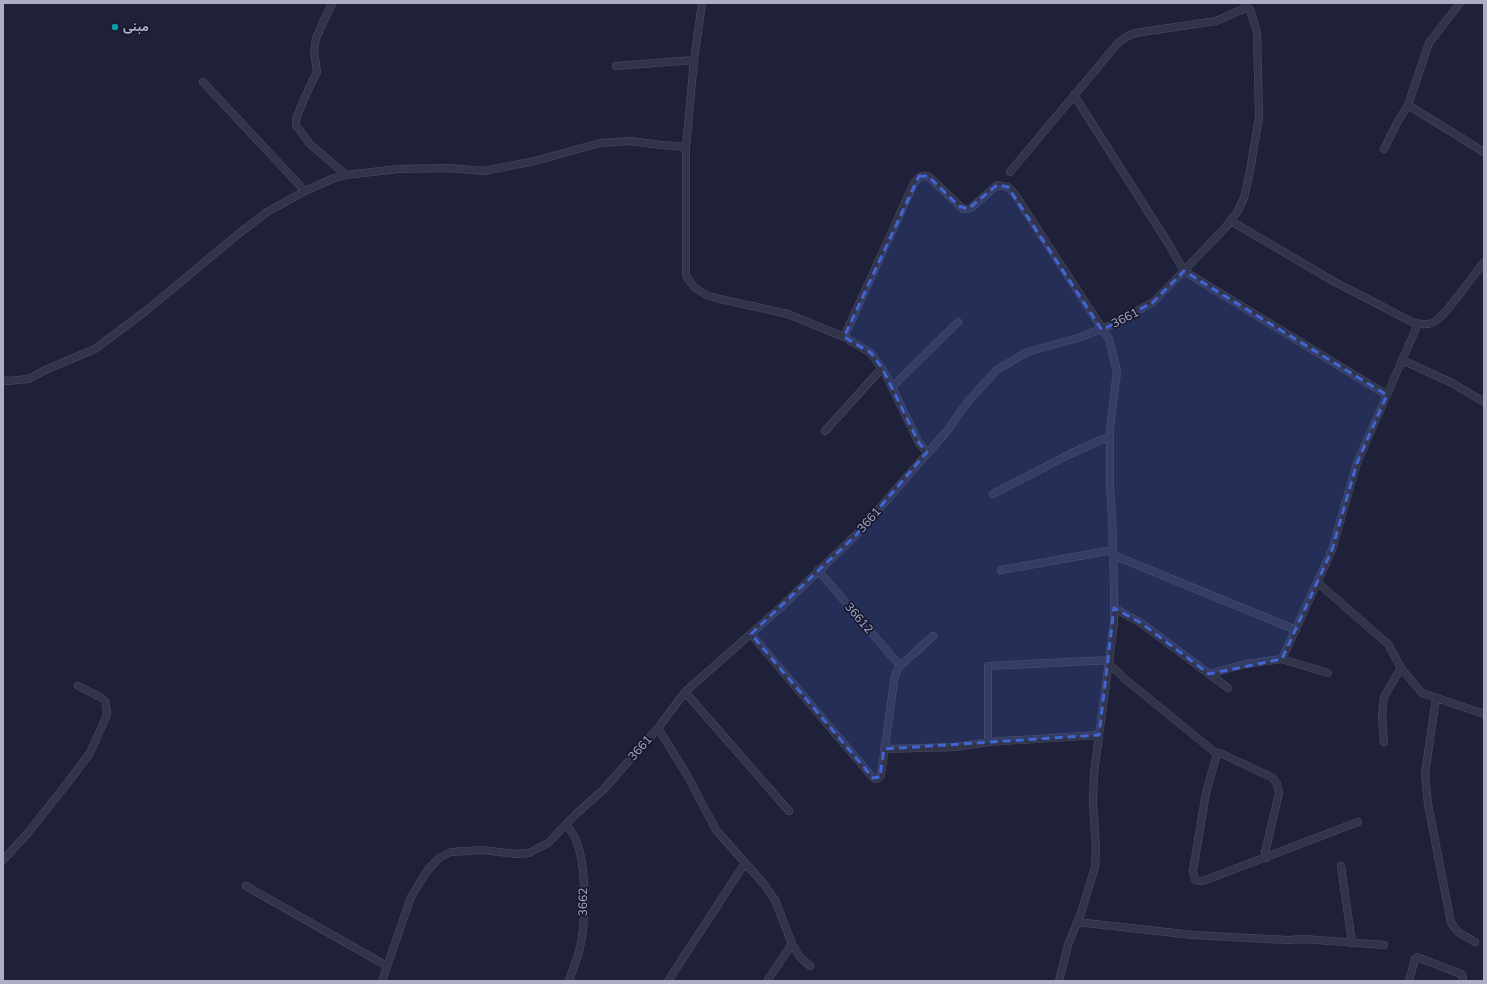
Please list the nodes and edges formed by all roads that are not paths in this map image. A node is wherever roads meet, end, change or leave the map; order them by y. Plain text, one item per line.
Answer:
1 (332, 3) edge
2 (702, 3) edge
3 (1460, 3) edge
4 (1246, 5) edge
5 (694, 60) junction
6 (616, 66) dead end
7 (203, 82) dead end
8 (1074, 95) junction
9 (1408, 105) junction
10 (686, 147) junction
11 (1384, 149) dead end
12 (1484, 152) edge
13 (1010, 172) dead end
14 (346, 175) junction
15 (305, 191) junction
16 (1231, 221) junction
17 (1484, 262) edge
18 (1184, 271) junction
19 (958, 322) dead end
20 (1418, 324) junction
21 (1102, 330) junction
22 (844, 337) junction
23 (1402, 360) junction
24 (882, 368) junction
25 (3, 380) edge
26 (892, 387) junction
27 (1387, 395) junction
28 (1484, 402) edge
29 (825, 432) dead end
30 (1110, 436) junction
31 (927, 452) junction
32 (993, 494) dead end
33 (1113, 553) junction
34 (818, 570) junction
35 (1001, 570) dead end
36 (1318, 583) junction
37 (1114, 608) junction
38 (1296, 630) junction
39 (751, 634) junction
40 (933, 636) dead end
41 (1282, 658) junction
42 (1109, 663) junction
43 (900, 666) junction
44 (1402, 668) junction
45 (1328, 673) dead end
46 (1209, 674) junction
47 (78, 686) dead end
48 (1228, 688) dead end
49 (685, 692) junction
50 (1436, 698) junction
51 (1484, 714) edge
52 (658, 728) junction
53 (1099, 735) junction
54 (988, 742) junction
55 (1384, 742) dead end
56 (884, 748) junction
57 (1217, 754) junction
58 (789, 811) dead end
59 (1358, 822) dead end
60 (566, 824) junction
61 (1266, 858) junction
62 (3, 860) edge
63 (745, 863) junction
64 (1341, 866) dead end
65 (246, 886) dead end
66 (1077, 922) junction
67 (1475, 942) dead end
68 (1352, 943) junction
69 (792, 944) junction
70 (1384, 946) dead end
71 (387, 966) junction
72 (810, 966) dead end
73 (382, 981) edge
74 (569, 981) edge
75 (668, 981) edge
76 (767, 981) edge
77 (1059, 981) edge
78 (1409, 981) edge
79 (1462, 981) edge

1 - 14 street
2 - 5 street
3 - 9 street
4 - 8 street
4 - 16 street, 3661
5 - 6 street
5 - 10 street
7 - 15 street
8 - 13 street
8 - 18 street
9 - 11 street
9 - 12 street
10 - 14 street
10 - 22 street
14 - 15 street
15 - 25 street
16 - 18 street, 3661
16 - 20 street
17 - 20 street
18 - 21 street, 3661
18 - 27 street
19 - 26 street
20 - 23 street
21 - 22 street
21 - 30 street
21 - 31 street, 3661
22 - 24 street
23 - 27 street
23 - 28 street
24 - 26 street
24 - 29 street
26 - 31 street
27 - 36 street
30 - 32 street
30 - 33 street
31 - 34 street, 3661
33 - 35 street
33 - 37 street
33 - 38 street
34 - 39 street, 3661
34 - 43 street, 36612
36 - 38 street
36 - 44 street
37 - 42 street
37 - 46 street
38 - 41 street
39 - 49 street, 3661
39 - 56 street
40 - 43 street
41 - 45 street
41 - 46 street
42 - 53 street
42 - 54 street
42 - 57 street
43 - 56 street
44 - 50 street
44 - 55 street
46 - 48 street
47 - 62 street
49 - 52 street, 3661
49 - 58 street
50 - 51 street
50 - 67 street
52 - 60 street, 3661
52 - 63 street
53 - 54 street
53 - 66 street
54 - 56 street
57 - 61 street
57 - 61 street
59 - 61 street
60 - 71 street, 3661
60 - 74 street, 3662
63 - 69 street
63 - 75 street
64 - 68 street
65 - 71 street
66 - 68 street
66 - 77 street
68 - 70 street
69 - 72 street
69 - 76 street
71 - 73 street, 3661
78 - 79 street

